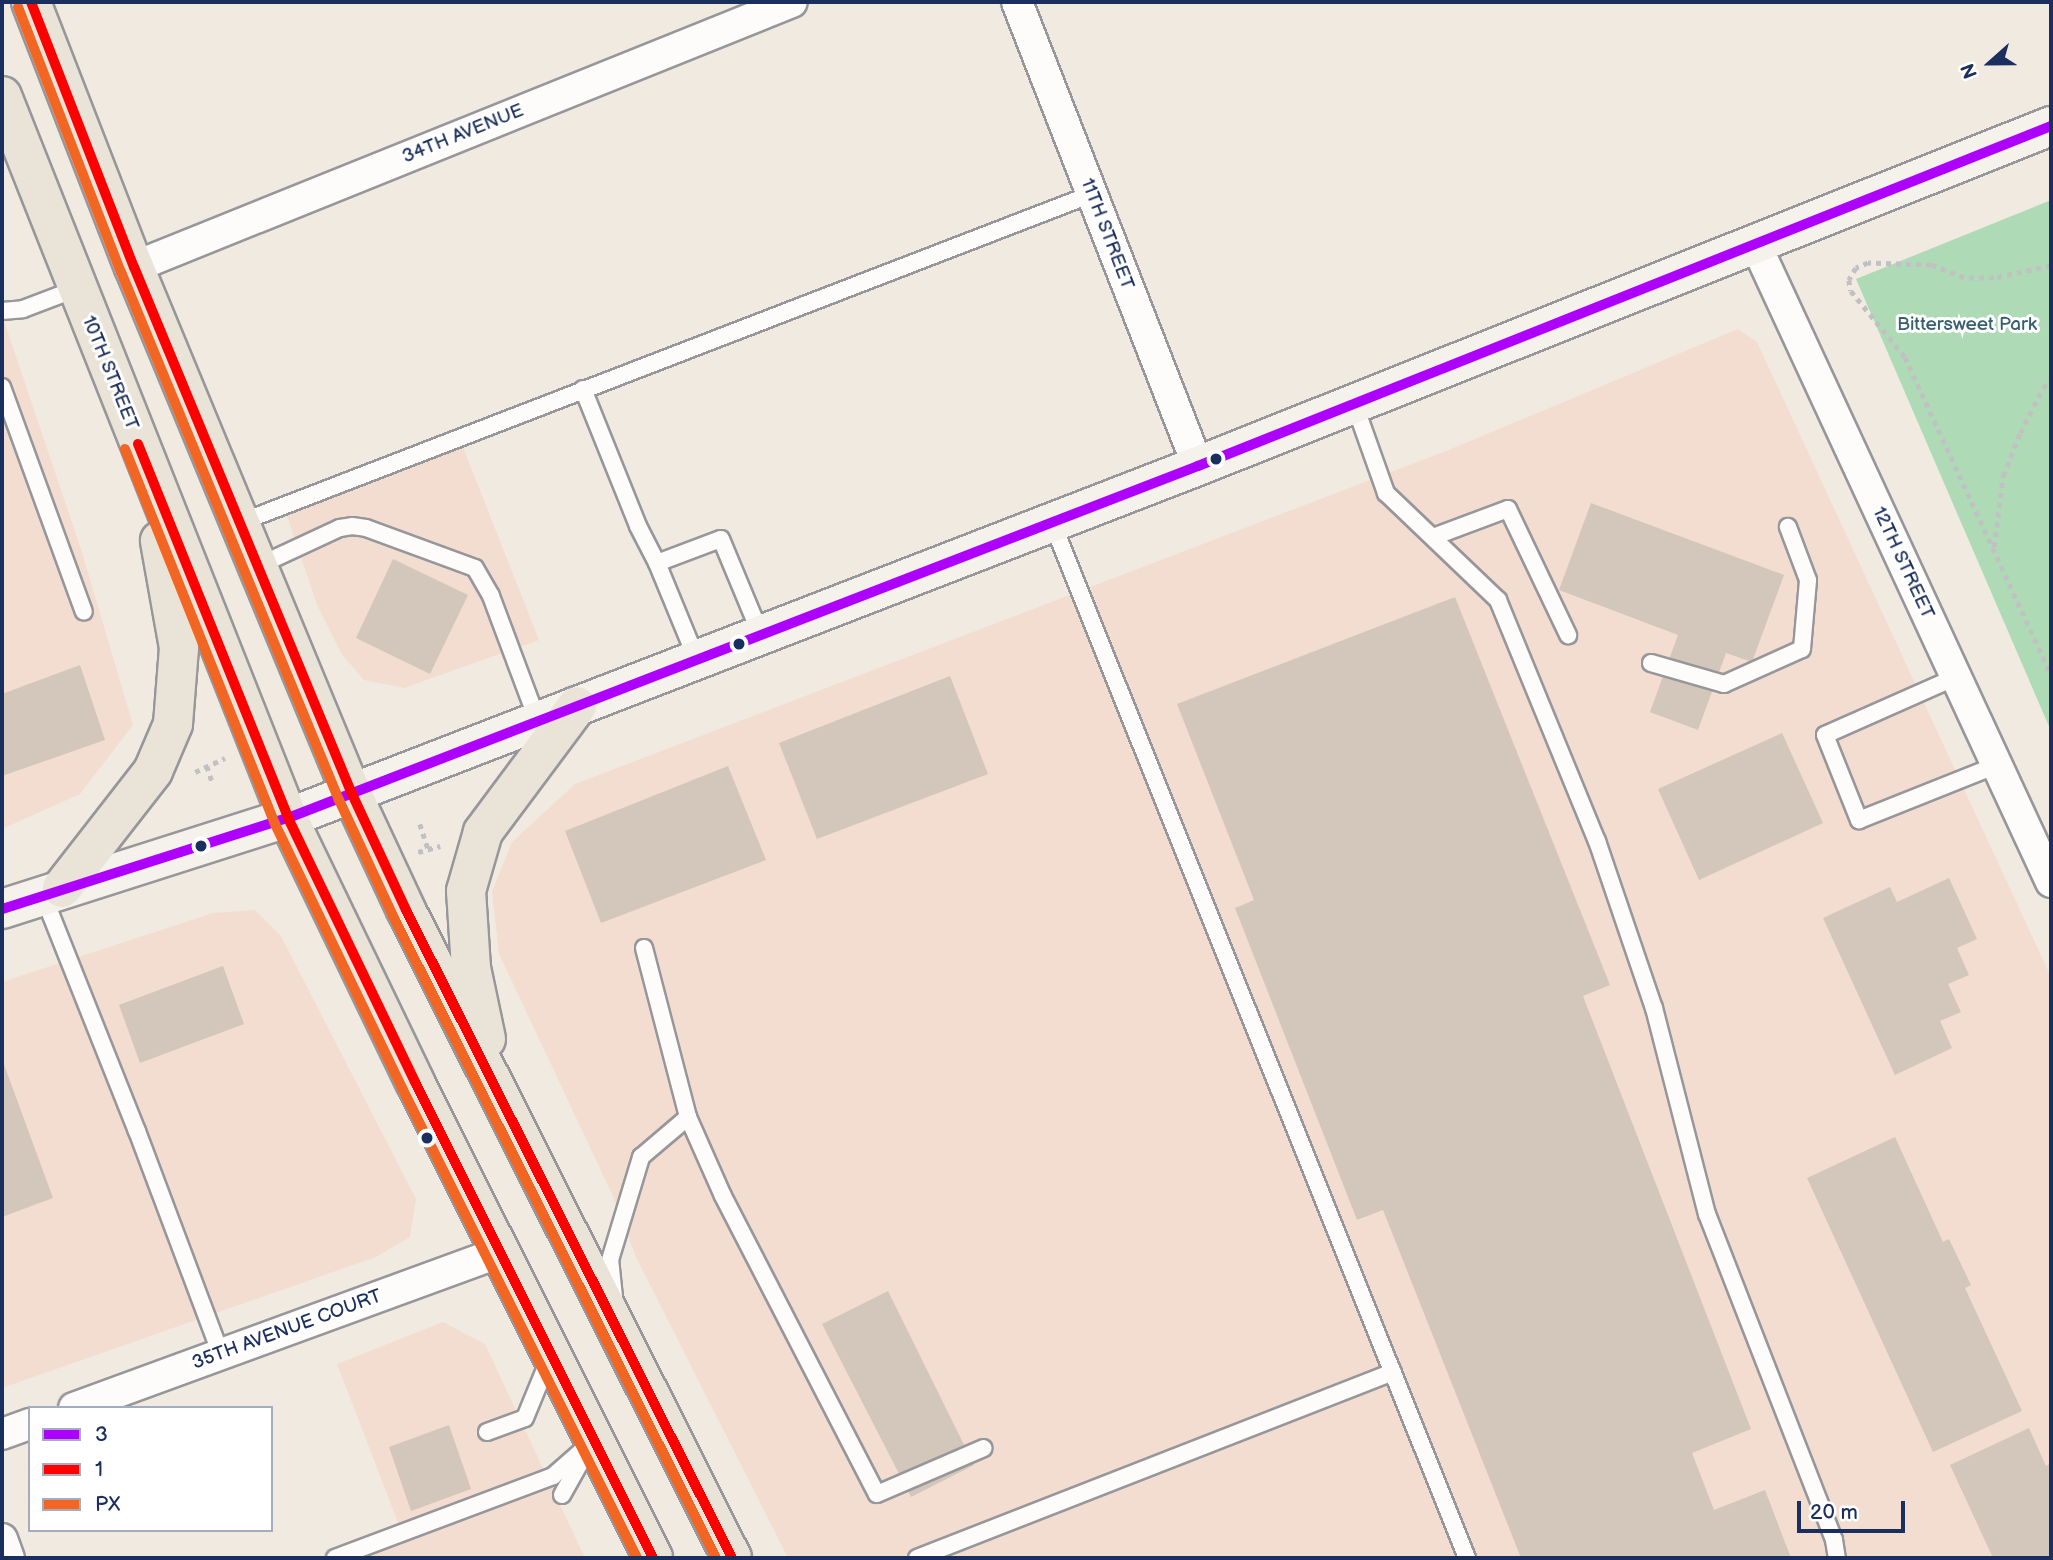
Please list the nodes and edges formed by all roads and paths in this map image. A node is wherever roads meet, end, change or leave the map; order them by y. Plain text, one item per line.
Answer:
1 (25, 2) edge
2 (792, 2) edge
3 (1017, 2) edge
4 (2, 96) edge
5 (2051, 126) edge
6 (1092, 194) junction
7 (1755, 243) junction
8 (134, 267) junction
9 (2051, 267) edge
10 (75, 289) junction
11 (2, 311) edge
12 (2051, 379) edge
13 (2, 387) edge
14 (583, 389) junction
15 (1354, 404) junction
16 (146, 463) junction
17 (1198, 466) junction
18 (1052, 522) junction
19 (238, 523) junction
20 (1788, 527) dead end
21 (1433, 537) junction
22 (1994, 550) junction
23 (657, 563) junction
24 (256, 567) junction
25 (84, 612) dead end
26 (761, 635) junction
27 (1568, 635) dead end
28 (697, 660) junction
29 (1651, 663) dead end
30 (2051, 674) edge
31 (1956, 677) junction
32 (577, 706) junction
33 (538, 722) junction
34 (229, 756) dead end
35 (1997, 765) junction
36 (207, 766) junction
37 (184, 778) dead end
38 (212, 780) dead end
39 (352, 794) junction
40 (288, 818) junction
41 (420, 824) dead end
42 (428, 849) dead end
43 (2051, 882) edge
44 (52, 891) junction
45 (2, 909) edge
46 (644, 948) dead end
47 (499, 1096) junction
48 (688, 1117) junction
49 (500, 1252) junction
50 (617, 1327) junction
51 (222, 1355) junction
52 (551, 1355) junction
53 (1393, 1372) junction
54 (80, 1406) edge
55 (28, 1425) edge
56 (487, 1432) dead end
57 (2, 1434) edge
58 (594, 1440) junction
59 (984, 1448) dead end
60 (562, 1495) dead end
61 (2, 1539) edge
62 (9, 1558) edge
63 (335, 1558) edge
64 (653, 1558) edge
65 (732, 1558) edge
66 (917, 1558) edge
67 (1467, 1558) edge
68 (1837, 1558) edge

1 - 8 main road
2 - 8 street, 34TH AVENUE
3 - 6 street, 11TH STREET
4 - 10 main road, 10TH STREET
5 - 7 main road
6 - 14 lane
6 - 17 street, 11TH STREET
7 - 15 main road
7 - 31 street, 12TH STREET
8 - 19 main road
9 - 22 path
10 - 11 lane
10 - 16 main road, 10TH STREET
12 - 22 path
13 - 25 lane
14 - 19 lane
14 - 23 lane
15 - 17 main road
15 - 21 lane
16 - 40 main road, 10TH STREET
16 - 44 main road
17 - 18 main road
18 - 26 main road
18 - 53 lane
19 - 24 main road
20 - 29 lane
21 - 27 lane
21 - 68 lane
22 - 30 path
23 - 26 lane
23 - 28 lane
24 - 33 lane
24 - 39 main road
26 - 28 main road
28 - 32 main road
31 - 35 street, 12TH STREET
31 - 35 lane
32 - 33 main road
32 - 47 main road
33 - 39 main road
34 - 36 path
35 - 43 street, 12TH STREET
36 - 37 path
36 - 38 path
39 - 40 main road
39 - 47 main road
40 - 44 main road
40 - 49 main road, 10TH STREET
41 - 42 path
44 - 45 main road
44 - 51 lane
46 - 48 lane
47 - 50 main road
48 - 50 lane
48 - 59 lane
49 - 51 street, 35TH AVENUE COURT
49 - 52 main road, 10TH STREET
50 - 65 main road
51 - 54 street, 35TH AVENUE COURT
52 - 56 lane
52 - 58 main road, 10TH STREET
53 - 66 lane
53 - 67 lane
55 - 57 street
58 - 60 lane
58 - 63 lane
58 - 64 main road, 10TH STREET
61 - 62 street

